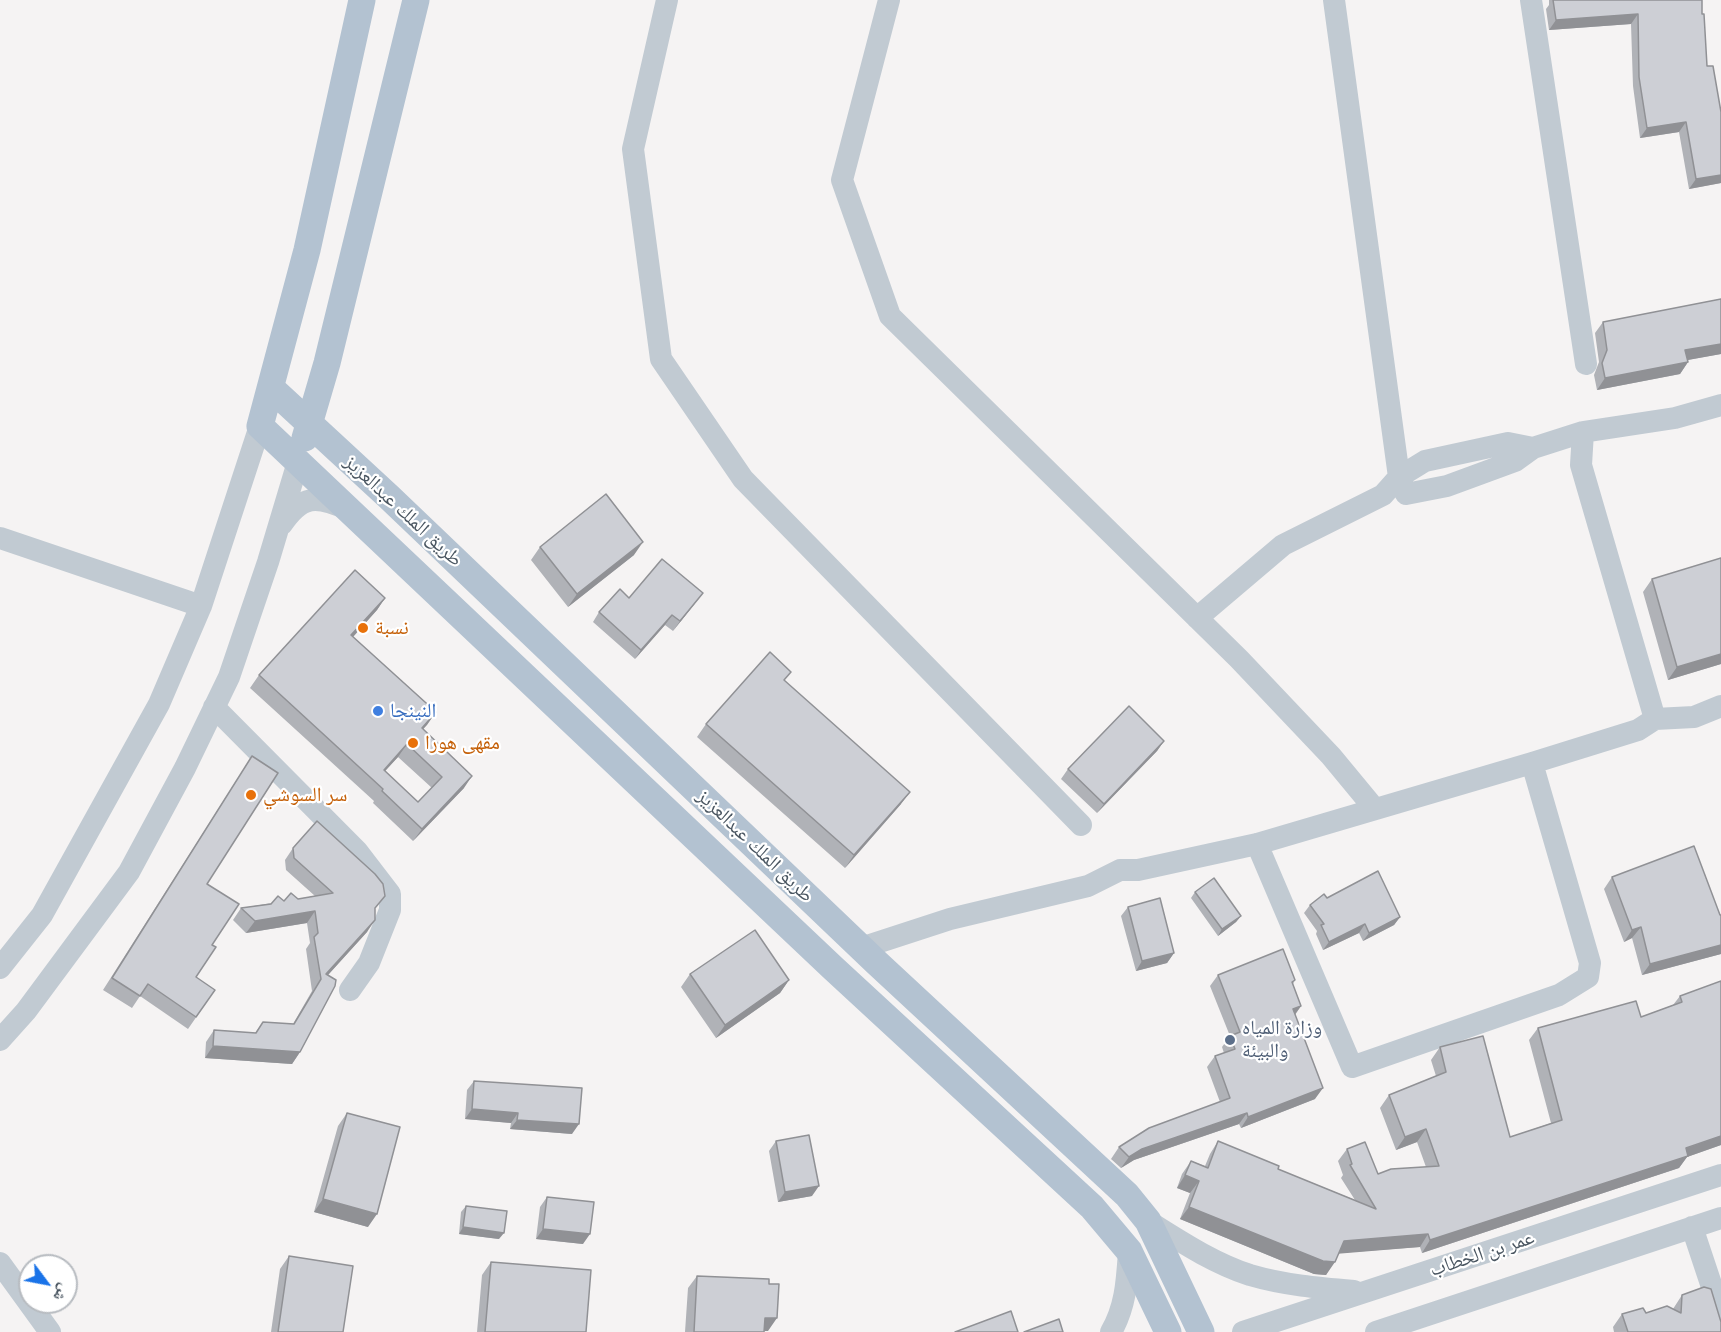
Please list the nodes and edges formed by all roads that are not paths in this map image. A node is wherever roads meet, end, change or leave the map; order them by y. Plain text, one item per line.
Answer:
1 (362, 0) edge
2 (416, 0) edge
3 (668, 0) edge
4 (889, 0) edge
5 (1334, 0) edge
6 (1531, 0) edge
7 (1586, 364) dead end
8 (271, 388) junction
9 (1721, 405) edge
10 (309, 423) junction
11 (260, 426) junction
12 (1583, 432) junction
13 (298, 462) junction
14 (1399, 477) junction
15 (347, 508) junction
16 (278, 531) junction
17 (0, 538) edge
18 (201, 606) junction
19 (1197, 618) junction
20 (1721, 706) edge
21 (214, 707) junction
22 (1655, 719) junction
23 (1532, 764) junction
24 (1374, 808) junction
25 (1081, 825) dead end
26 (1257, 844) junction
27 (861, 948) junction
28 (0, 968) edge
29 (350, 990) dead end
30 (0, 1040) edge
31 (1721, 1175) edge
32 (1721, 1218) edge
33 (1148, 1221) junction
34 (1692, 1227) junction
35 (1129, 1251) junction
36 (0, 1263) edge
37 (1365, 1292) junction
38 (1721, 1314) edge
39 (50, 1332) edge
40 (1111, 1332) edge
41 (1168, 1332) edge
42 (1201, 1332) edge
43 (1244, 1332) edge
44 (1376, 1332) edge

1 - 8 main road
2 - 10 main road
3 - 25 street
4 - 19 street
5 - 14 street
6 - 7 street
8 - 10 main road, طريق الملك عبدالعزيز
8 - 11 main road
9 - 12 street
10 - 13 main road
10 - 27 main road, طريق الملك عبدالعزيز
11 - 13 main road, طريق الملك عبدالعزيز
11 - 18 street
12 - 14 street
12 - 22 street
13 - 15 main road, طريق الملك عبدالعزيز
13 - 16 street
14 - 19 street
15 - 16 street
15 - 35 main road, طريق الملك عبدالعزيز
16 - 21 street
17 - 18 street
18 - 28 street
19 - 24 street
20 - 22 street
21 - 29 street
21 - 30 street
22 - 23 street
23 - 24 street
23 - 26 street
24 - 26 street
26 - 27 street
27 - 33 main road, طريق الملك عبدالعزيز
31 - 37 street, عمر بن الخطاب
32 - 34 street, عمر بن الخطاب
33 - 37 street
33 - 42 main road, طريق الملك عبدالعزيز
34 - 38 street
34 - 44 street, عمر بن الخطاب
35 - 40 street
35 - 41 main road, طريق الملك عبدالعزيز
36 - 39 street
37 - 43 street, عمر بن الخطاب

